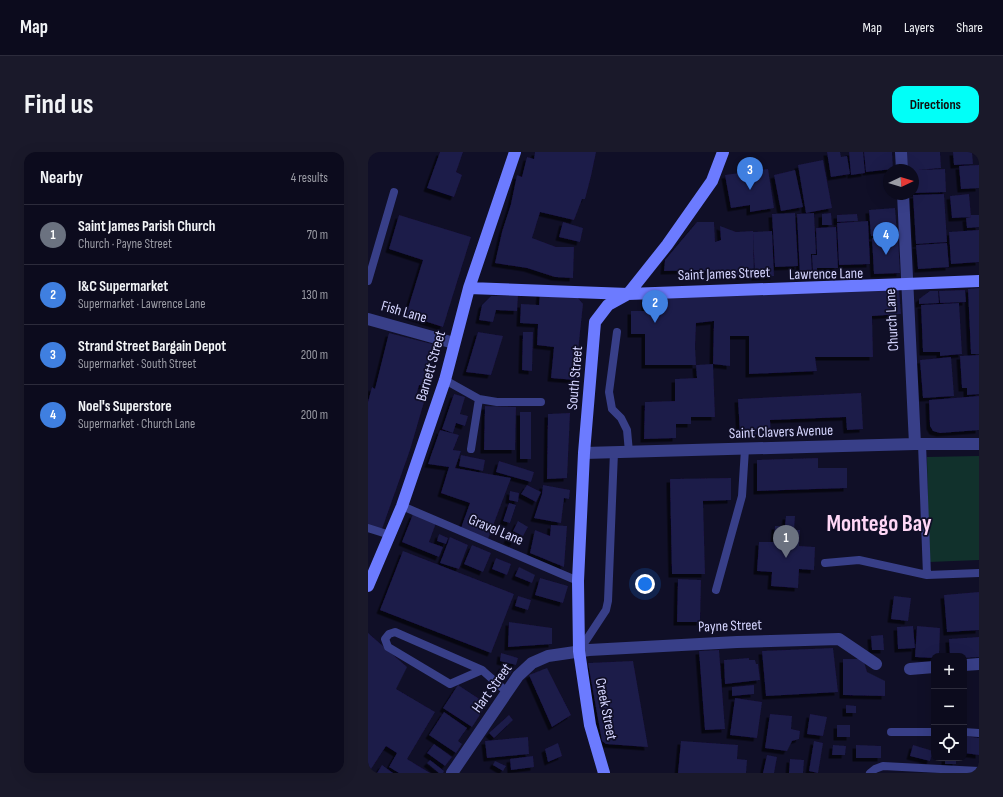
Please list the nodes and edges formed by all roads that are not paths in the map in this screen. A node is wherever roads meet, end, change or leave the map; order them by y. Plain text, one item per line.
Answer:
1 (515, 152) edge
2 (723, 152) edge
3 (901, 152) edge
4 (902, 164) edge
5 (394, 192) dead end
6 (903, 200) edge
7 (368, 281) edge
8 (979, 281) edge
9 (979, 285) edge
10 (907, 287) junction
11 (469, 288) junction
12 (627, 294) junction
13 (368, 319) edge
14 (617, 332) dead end
15 (454, 343) junction
16 (445, 380) junction
17 (479, 399) junction
18 (542, 402) dead end
19 (919, 444) junction
20 (979, 444) edge
21 (745, 448) junction
22 (471, 449) dead end
23 (614, 452) junction
24 (629, 452) junction
25 (584, 453) junction
26 (402, 506) junction
27 (368, 528) edge
28 (390, 535) junction
29 (825, 564) dead end
30 (979, 573) edge
31 (927, 575) junction
32 (578, 581) junction
33 (368, 586) edge
34 (716, 590) dead end
35 (579, 651) junction
36 (876, 664) dead end
37 (979, 664) edge
38 (967, 665) edge
39 (931, 667) edge
40 (910, 669) dead end
41 (482, 670) junction
42 (508, 692) junction
43 (891, 732) dead end
44 (931, 732) edge
45 (967, 732) edge
46 (979, 732) edge
47 (979, 771) edge
48 (452, 773) edge
49 (604, 773) edge
50 (870, 773) edge

1 - 11 main road, Barnett Street
2 - 12 main road, South Street
3 - 4 street
5 - 7 lane
6 - 10 street, Church Lane
8 - 10 main road, Saint James Street
9 - 10 street
10 - 12 main road, Saint James Street
10 - 19 street, Church Lane
11 - 12 main road, Saint James Street
11 - 15 main road, Barnett Street
12 - 25 main road, South Street
13 - 15 street, Fish Lane
14 - 24 lane
15 - 16 main road, Barnett Street
16 - 17 lane
16 - 26 main road, Barnett Street
17 - 18 lane
17 - 22 lane
19 - 20 street, Saint Clavers Avenue
19 - 21 street, Saint Clavers Avenue
19 - 31 lane
21 - 24 street, Saint Clavers Avenue
21 - 34 lane
23 - 24 street, Saint Clavers Avenue
23 - 25 street, Saint Clavers Avenue
23 - 35 lane
25 - 32 main road, South Street
26 - 28 main road, Barnett Street
26 - 32 lane, Gravel Lane
27 - 28 lane
28 - 33 main road, Barnett Street
29 - 31 lane
30 - 31 lane
32 - 35 main road, South Street
35 - 36 street, Payne Street
35 - 42 street, Hart Street
35 - 49 main road, Creek Street
37 - 38 street
39 - 40 street
41 - 41 lane
41 - 42 lane
42 - 48 street, Hart Street
43 - 44 lane
45 - 46 lane
47 - 50 lane

